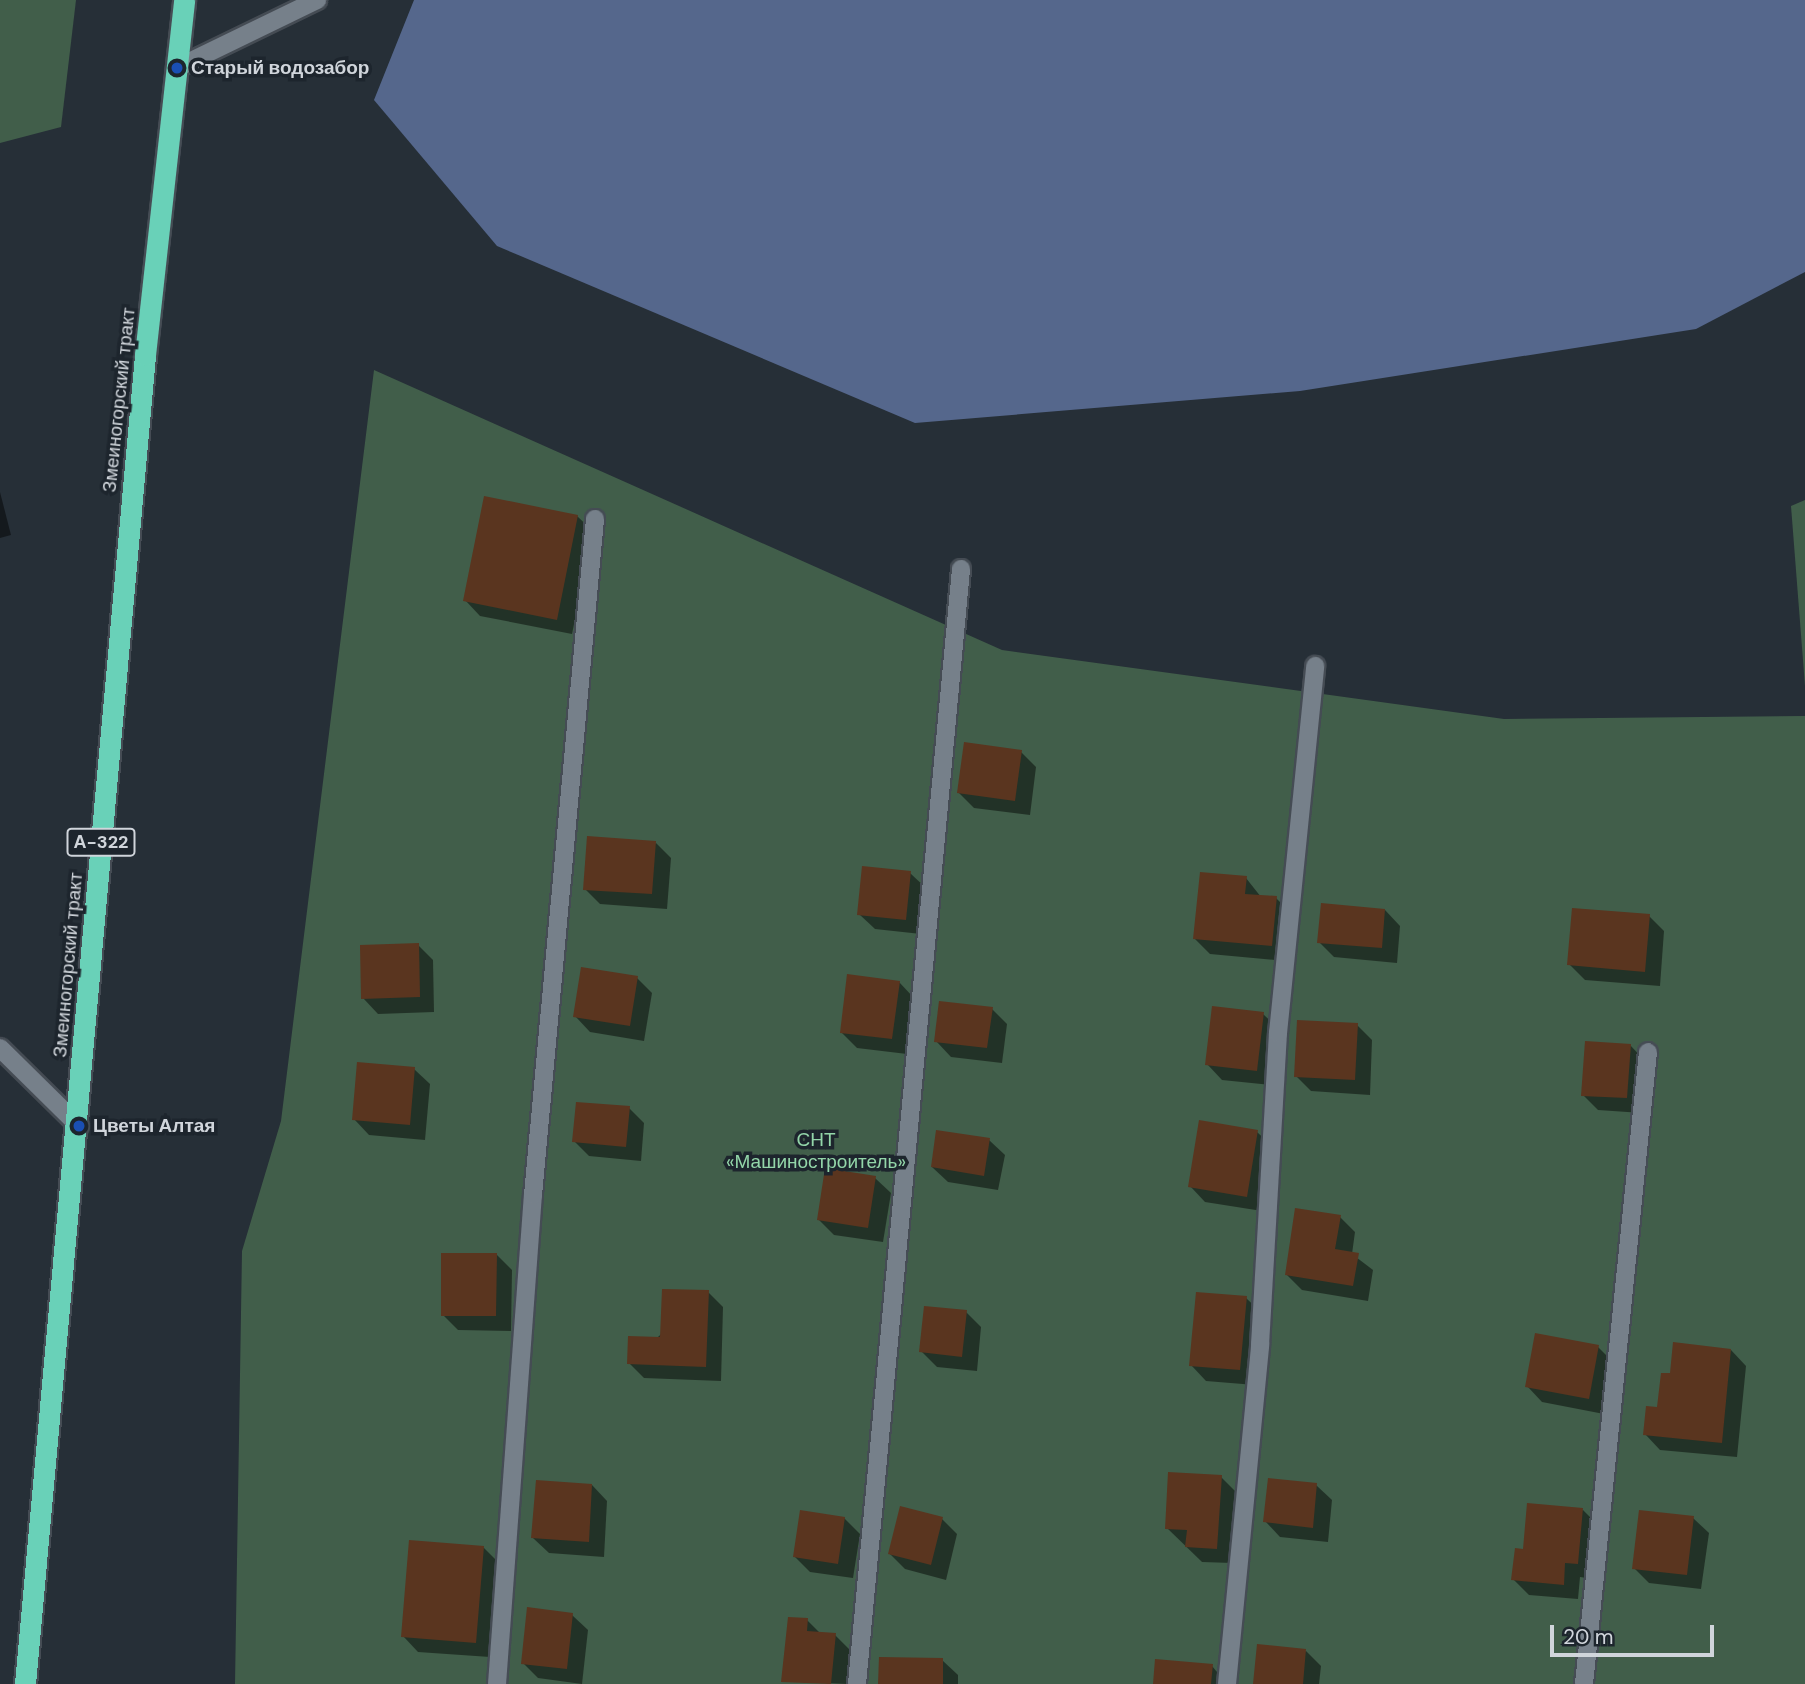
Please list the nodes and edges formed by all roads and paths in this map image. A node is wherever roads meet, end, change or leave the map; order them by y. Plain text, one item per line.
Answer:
1 (184, 0) edge
2 (317, 0) edge
3 (177, 68) junction
4 (595, 519) dead end
5 (961, 569) dead end
6 (1315, 666) dead end
7 (0, 1048) edge
8 (1648, 1052) dead end
9 (79, 1126) junction
10 (25, 1684) edge
11 (497, 1684) edge
12 (857, 1684) edge
13 (1227, 1684) edge
14 (1584, 1684) edge

1 - 3 highway, Змеиногорский тракт / А-322
2 - 3 street
3 - 9 highway, Змеиногорский тракт / А-322
4 - 11 street
5 - 12 street
6 - 13 street
7 - 9 street
8 - 14 street
9 - 10 highway, Змеиногорский тракт / А-322

